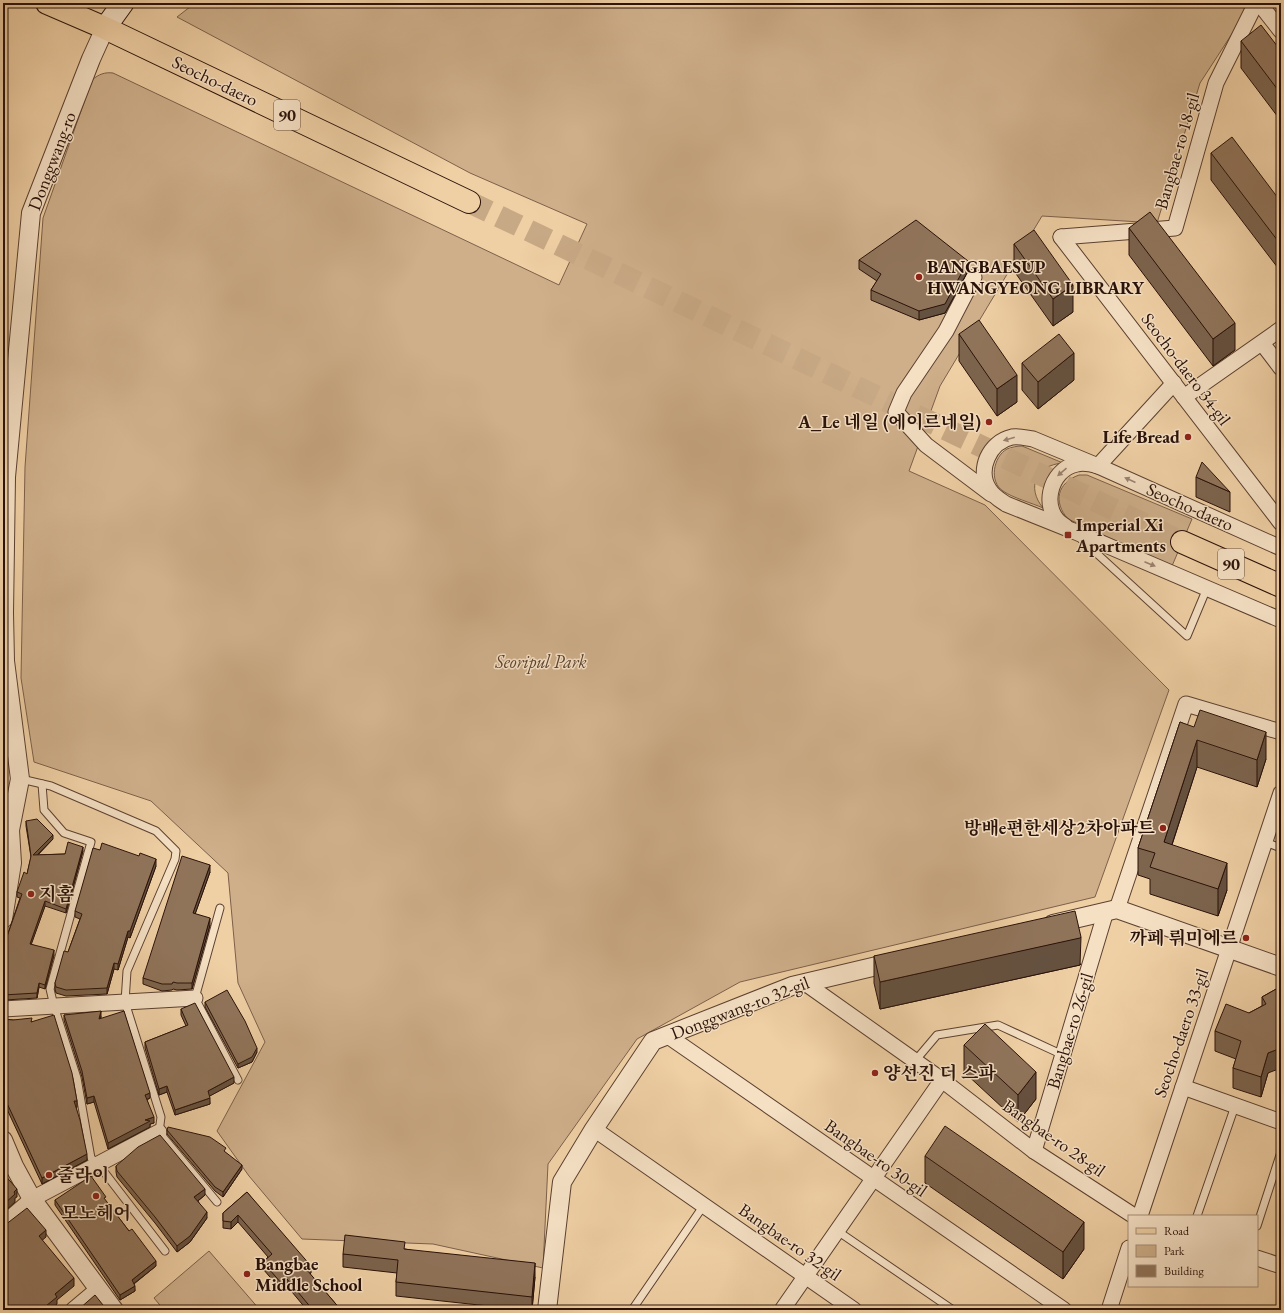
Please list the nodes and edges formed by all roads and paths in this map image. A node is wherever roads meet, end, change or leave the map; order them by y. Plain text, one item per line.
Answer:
1 (47, 3) edge
2 (123, 3) edge
3 (1256, 3) edge
4 (1259, 3) edge
5 (105, 28) junction
6 (1281, 30) edge
7 (469, 202) tunnel mouth
8 (1061, 237) joint
9 (974, 277) dead end
10 (1281, 329) edge
11 (1262, 343) junction
12 (1281, 368) edge
13 (1174, 383) junction
14 (1184, 397) junction
15 (1098, 466) junction
16 (997, 498) junction
17 (1281, 523) edge
18 (1071, 530) junction
19 (1182, 542) tunnel mouth
20 (1281, 548) edge
21 (1281, 586) edge
22 (1207, 588) junction
23 (1281, 620) edge
24 (5, 682) edge
25 (1281, 732) edge
26 (20, 779) junction
27 (42, 784) junction
28 (1281, 793) edge
29 (1265, 842) junction
30 (1281, 848) edge
31 (7, 856) edge
32 (220, 908) dead end
33 (1111, 910) junction
34 (3, 919) edge
35 (1036, 928) edge
36 (1230, 948) junction
37 (913, 957) edge
38 (1281, 967) edge
39 (805, 983) junction
40 (195, 998) junction
41 (125, 1002) junction
42 (54, 1006) junction
43 (3, 1009) edge
44 (668, 1036) junction
45 (1063, 1055) junction
46 (915, 1061) junction
47 (238, 1080) dead end
48 (942, 1080) junction
49 (1183, 1087) junction
50 (1235, 1106) junction
51 (1281, 1122) edge
52 (594, 1129) junction
53 (159, 1132) junction
54 (3, 1140) edge
55 (1034, 1151) junction
56 (1281, 1152) edge
57 (98, 1164) junction
58 (874, 1179) junction
59 (32, 1199) junction
60 (217, 1202) dead end
61 (704, 1205) junction
62 (1132, 1215) edge
63 (1140, 1215) edge
64 (1197, 1215) edge
65 (1258, 1223) edge
66 (3, 1224) edge
67 (836, 1230) junction
68 (165, 1251) dead end
69 (1128, 1251) edge
70 (1258, 1258) edge
71 (1281, 1266) edge
72 (805, 1276) junction
73 (98, 1289) junction
74 (73, 1310) edge
75 (114, 1310) edge
76 (547, 1310) edge
77 (632, 1310) edge
78 (782, 1310) edge
79 (854, 1310) edge
80 (953, 1310) edge
81 (1064, 1310) edge
82 (1109, 1310) edge

1 - 5 main road, Seocho-daero / 90
2 - 5 main road
3 - 8 street, Bangbae-ro 18-gil
4 - 6 street
5 - 7 main road, Seocho-daero / 90
5 - 24 street, Donggwang-ro
8 - 13 street, Seocho-daero 34-gil
9 - 16 street
10 - 11 street
11 - 12 street
11 - 14 street
13 - 14 street, Seocho-daero 34-gil
13 - 15 street
14 - 17 street, Seocho-daero 34-gil
15 -> 16 street, Seocho-daero
15 -> 18 street, Seocho-daero
20 -> 15 street, Seocho-daero
16 - 18 street, Seocho-daero
18 -> 22 street, Seocho-daero
18 - 22 lane, Seocho-daero
19 - 21 main road, Seocho-daero / 90
22 - 23 street, Seocho-daero
24 - 26 street, Donggwang-ro
25 - 33 street
26 - 27 lane
26 - 31 street, Donggwang-ro
27 - 41 lane
27 - 42 lane
28 - 29 street, Seocho-daero 33-gil
29 - 30 lane
29 - 36 street, Seocho-daero 33-gil
31 - 34 street, Donggwang-ro
32 - 40 lane
33 - 35 street
33 - 36 street
33 - 45 street, Bangbae-ro 26-gil
36 - 38 street
36 - 49 street, Seocho-daero 33-gil
37 - 39 street, Donggwang-ro 32-gil
39 - 44 street, Donggwang-ro 32-gil
39 - 46 street, Bangbae-ro 28-gil
40 - 41 street
40 - 47 lane
41 - 42 street
41 - 53 lane
42 - 43 street
42 - 57 lane
44 - 52 street, Donggwang-ro 32-gil
44 - 58 street, Bangbae-ro 30-gil
45 - 46 lane
45 - 55 street, Bangbae-ro 26-gil
46 - 48 street, Bangbae-ro 28-gil
48 - 55 street, Bangbae-ro 28-gil
48 - 58 street
49 - 50 street
49 - 63 street, Seocho-daero 33-gil
50 - 51 street
50 - 64 lane
52 - 61 street, Bangbae-ro 32-gil
52 - 76 street, Donggwang-ro 32-gil
53 - 57 street
53 - 60 lane
54 - 59 street
55 - 62 street, Bangbae-ro 28-gil
56 - 65 lane
57 - 59 street
57 - 68 lane
58 - 67 street
58 - 81 street, Bangbae-ro 30-gil
59 - 66 street
59 - 73 street
61 - 72 street, Bangbae-ro 32-gil
61 - 77 lane
67 - 72 street
67 - 80 lane
69 - 82 street
70 - 71 street
72 - 78 street
72 - 79 street, Bangbae-ro 32-gil
73 - 74 street
73 - 75 street

